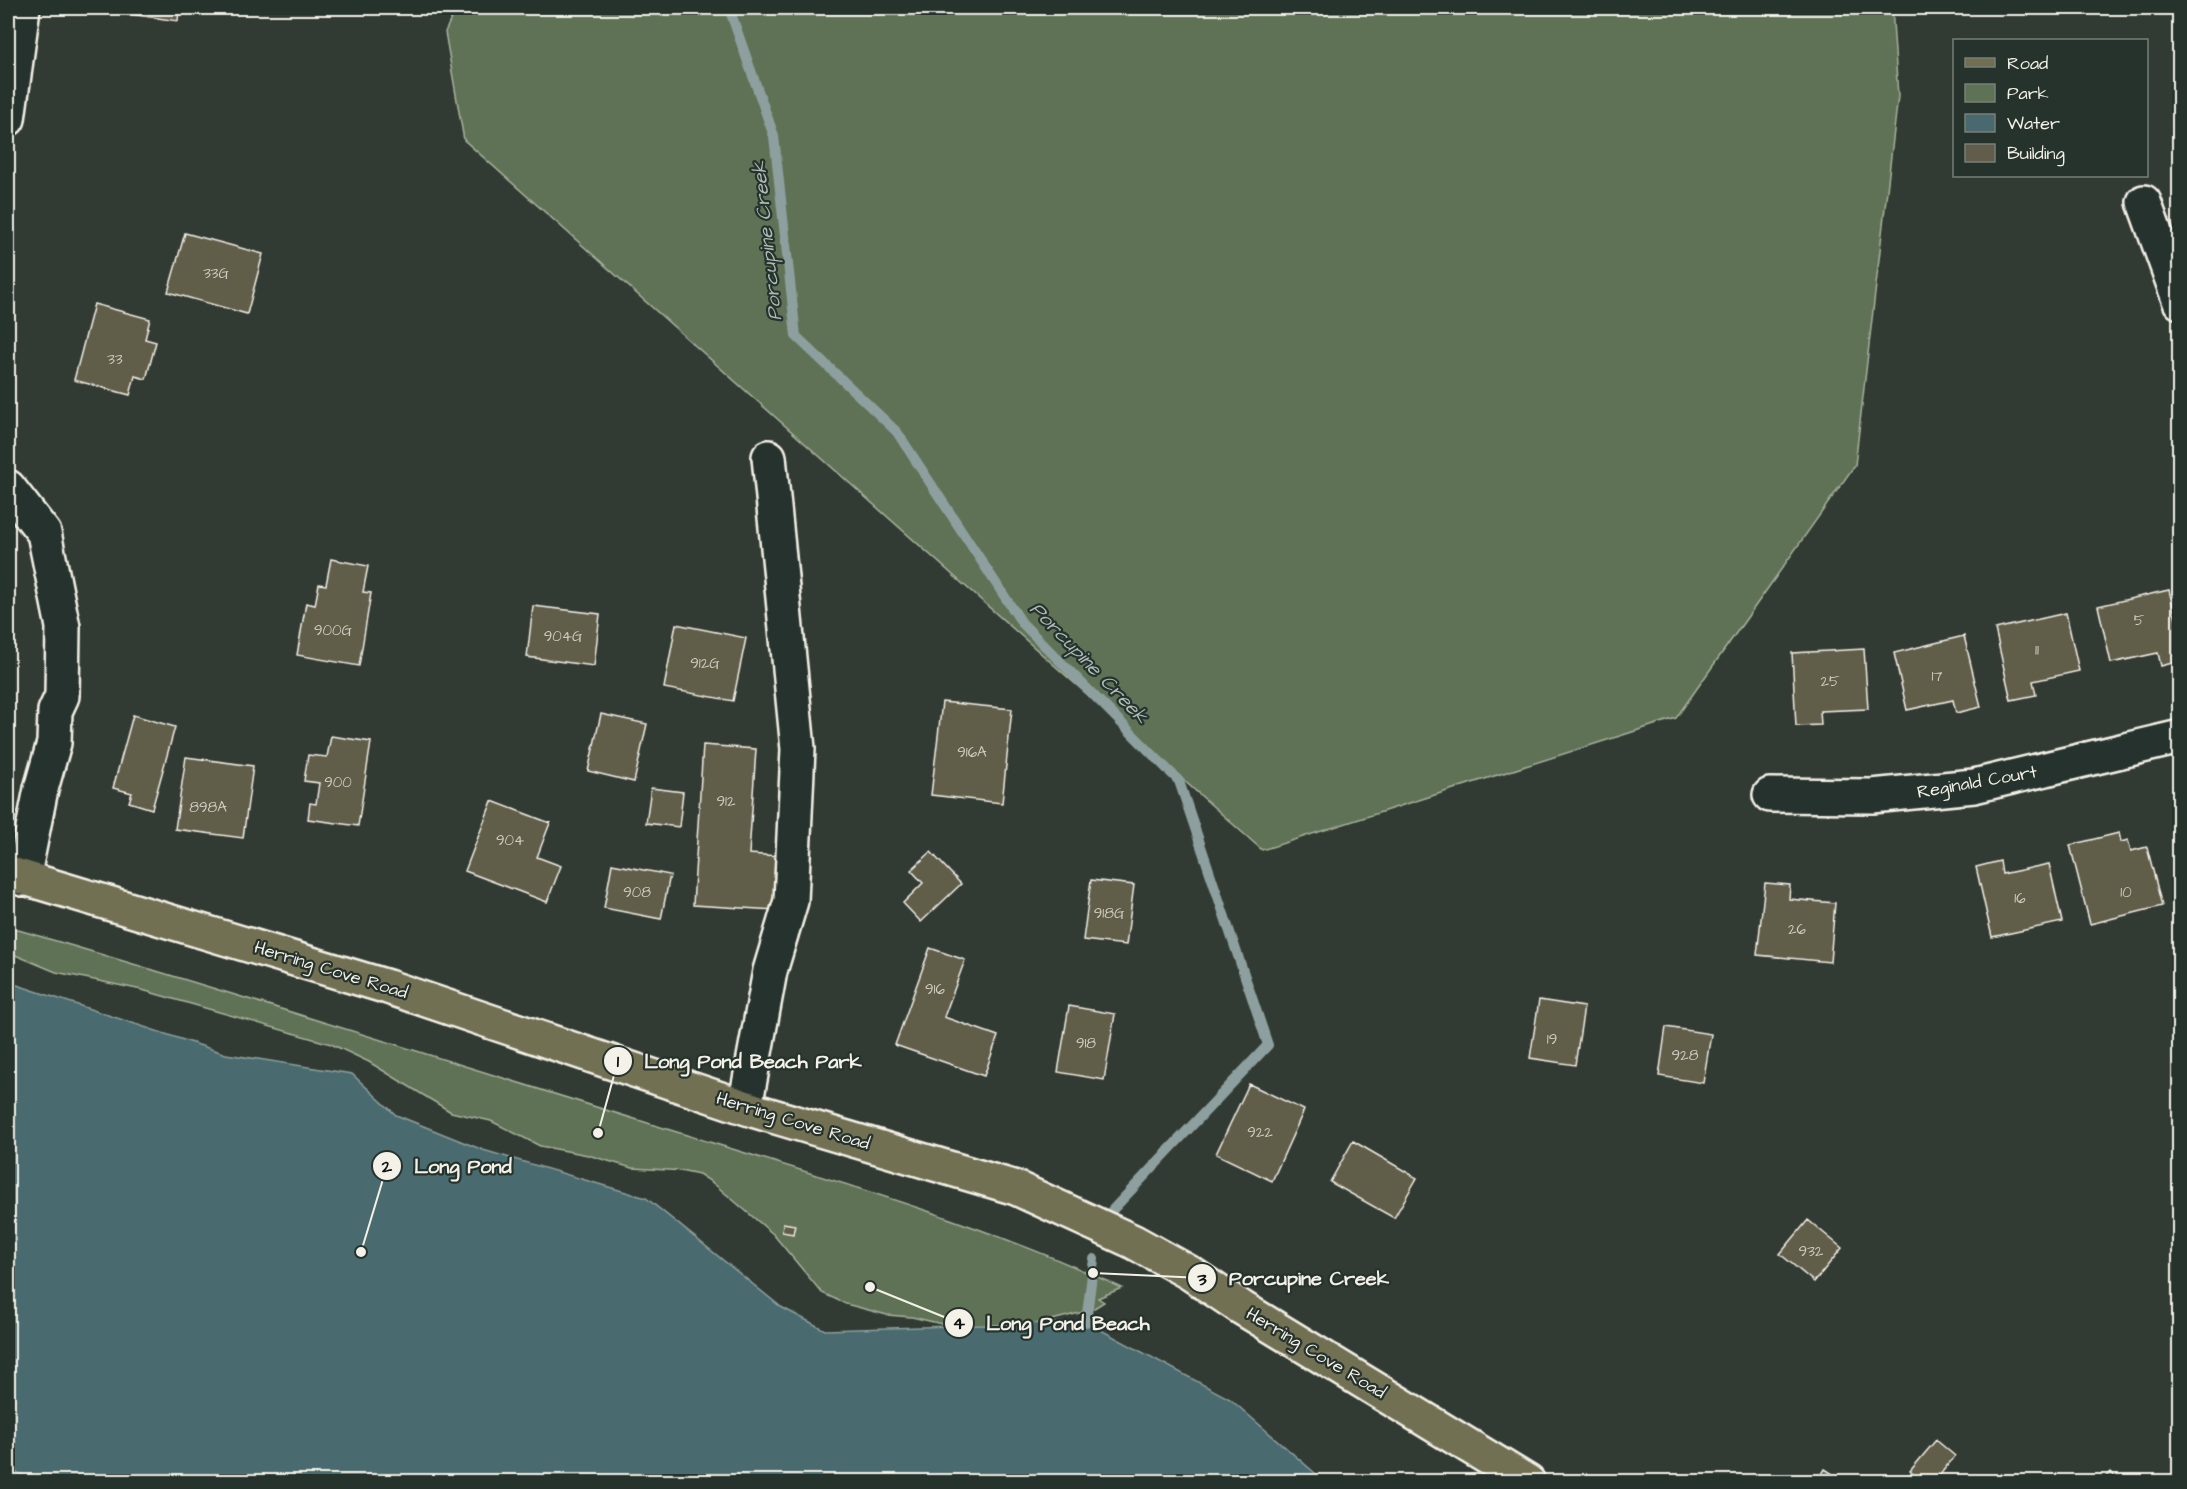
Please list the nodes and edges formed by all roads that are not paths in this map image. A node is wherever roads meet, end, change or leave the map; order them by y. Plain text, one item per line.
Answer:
1 (23, 8) edge
2 (8, 118) edge
3 (2144, 202) dead end
4 (2180, 302) edge
5 (768, 457) dead end
6 (8, 487) edge
7 (2180, 736) edge
8 (1770, 795) dead end
9 (15, 876) edge
10 (745, 1107) junction
11 (1528, 1482) edge

1 - 2 street
3 - 4 street
5 - 10 street
6 - 9 street
7 - 8 street, Reginald Court
9 - 10 main road, Herring Cove Road
10 - 11 main road, Herring Cove Road

